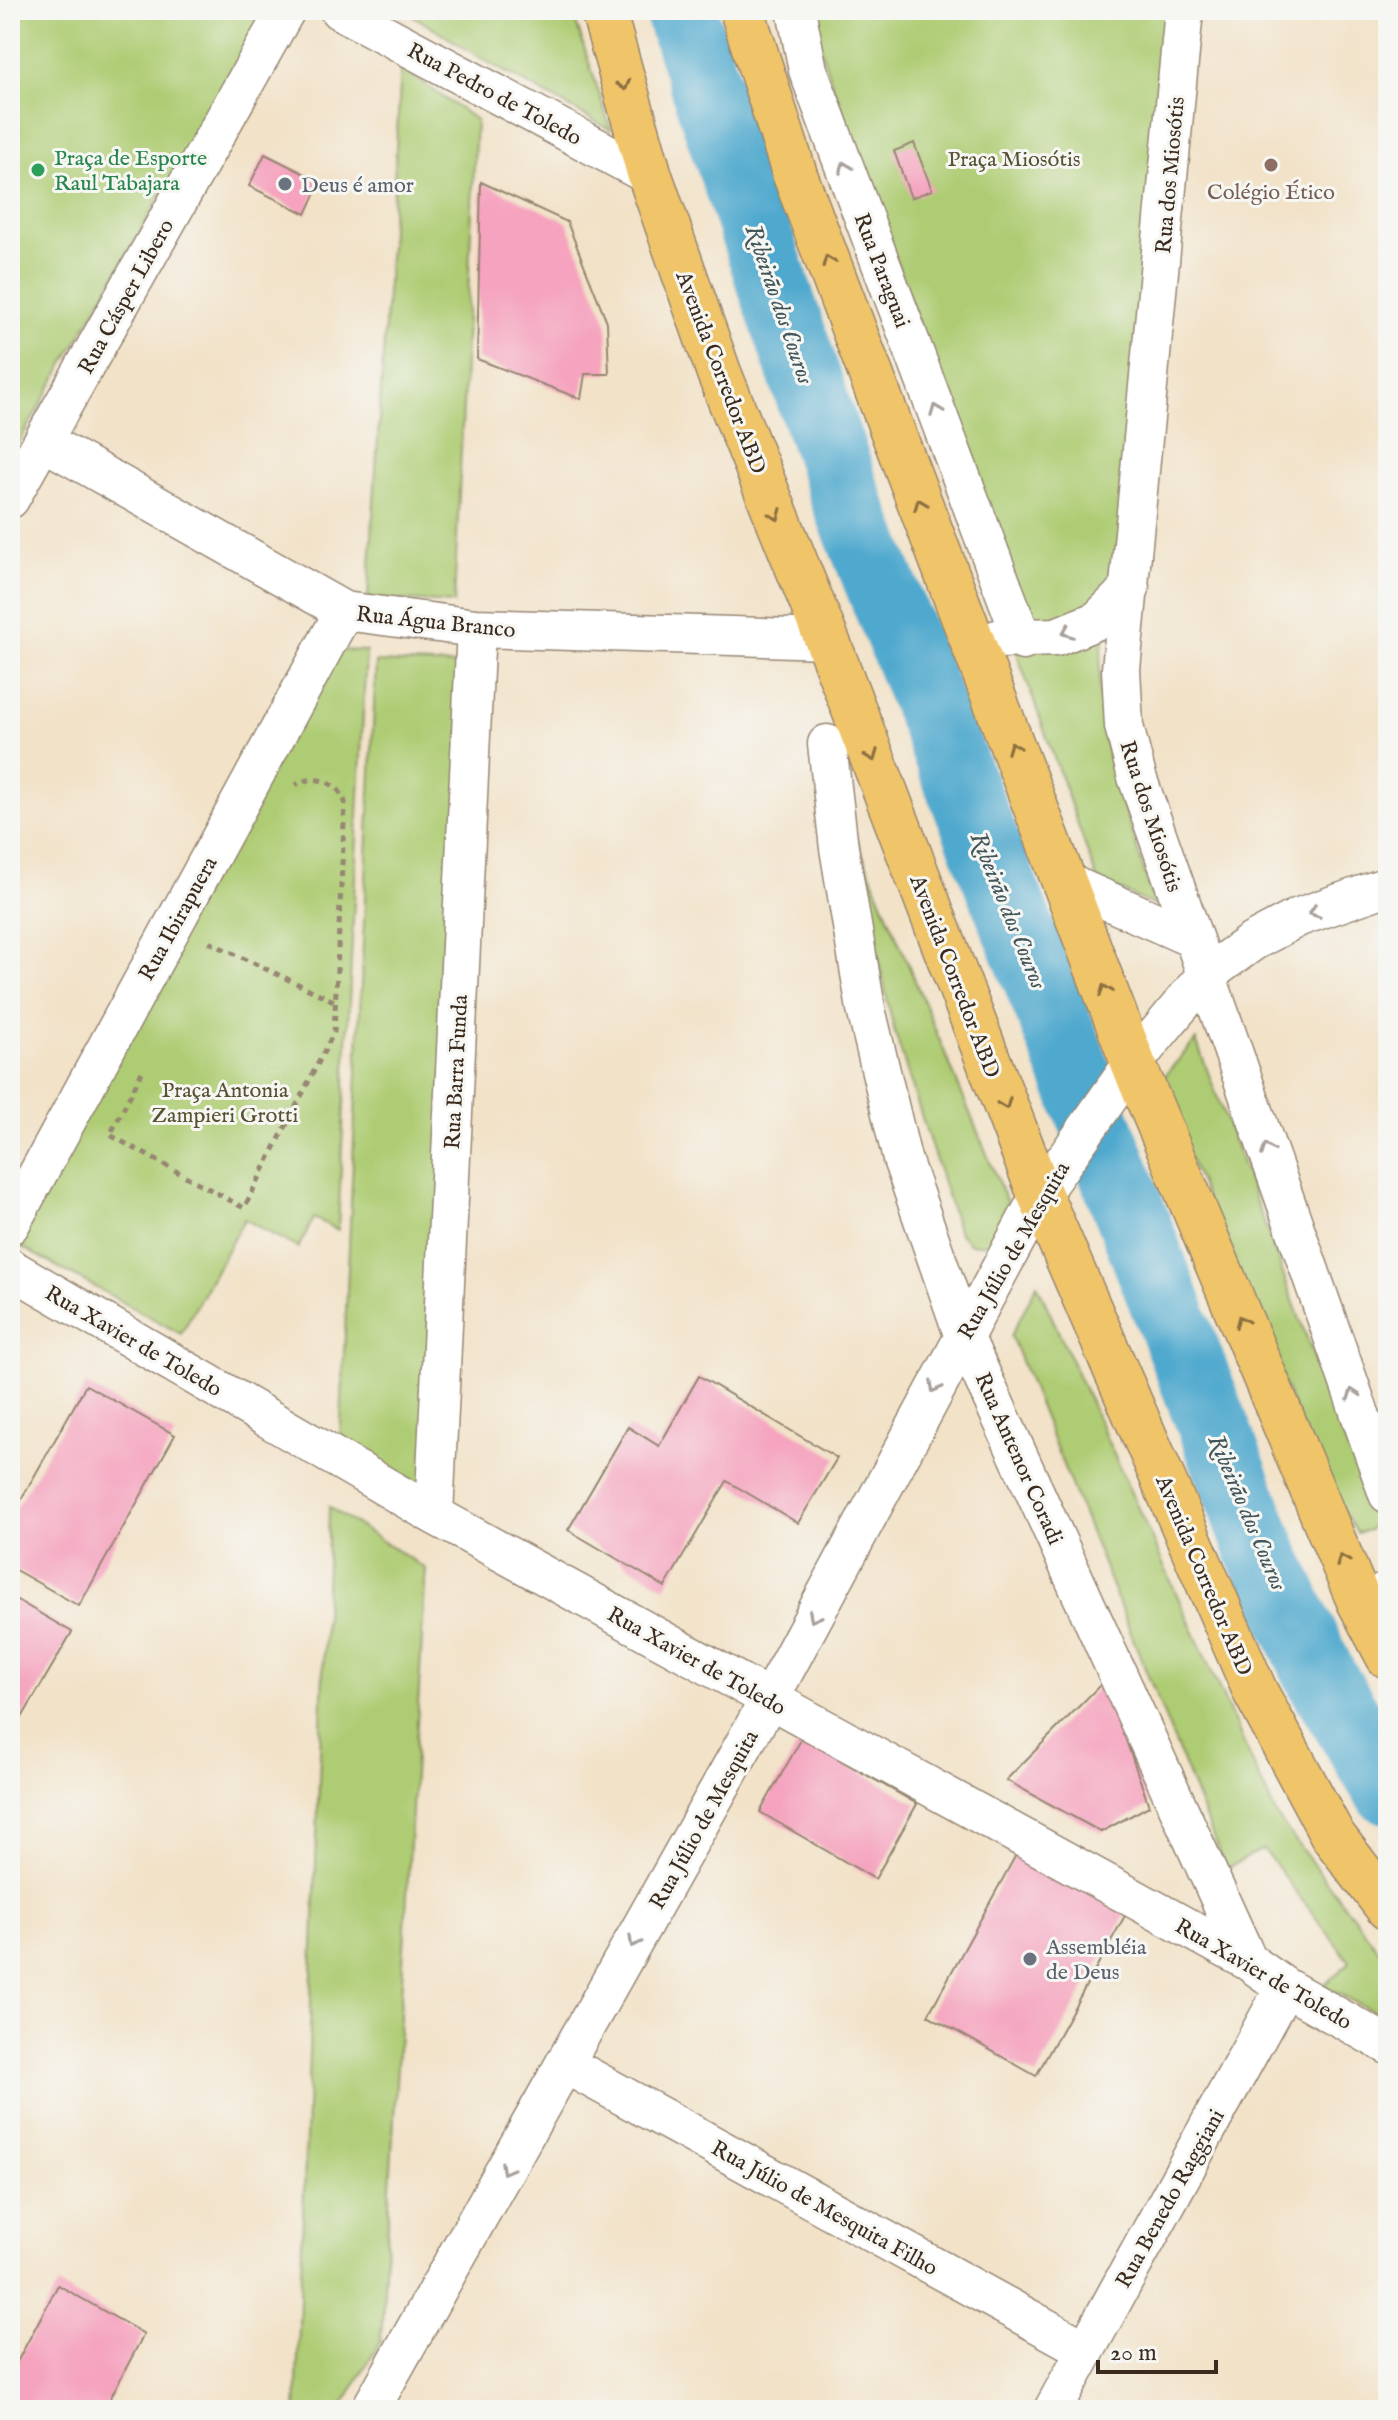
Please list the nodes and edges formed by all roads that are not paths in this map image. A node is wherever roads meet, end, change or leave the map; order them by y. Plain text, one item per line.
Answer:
1 (286, 10) edge
2 (339, 10) edge
3 (603, 10) edge
4 (742, 10) edge
5 (796, 10) edge
6 (1184, 10) edge
7 (650, 176) junction
8 (43, 441) junction
9 (10, 499) edge
10 (980, 526) junction
11 (1130, 588) junction
12 (344, 611) junction
13 (476, 628) junction
14 (970, 632) junction
15 (827, 639) junction
16 (1023, 641) junction
17 (827, 744) dead end
18 (1063, 881) junction
19 (1388, 886) edge
20 (1192, 938) junction
21 (1206, 975) junction
22 (1121, 1079) junction
23 (1050, 1181) junction
24 (10, 1225) edge
25 (10, 1268) edge
26 (963, 1334) junction
27 (1388, 1494) edge
28 (434, 1515) junction
29 (1374, 1596) edge
30 (1388, 1656) edge
31 (769, 1700) junction
32 (1388, 1908) edge
33 (1248, 1961) junction
34 (1285, 1987) junction
35 (1388, 2045) edge
36 (565, 2064) junction
37 (1086, 2350) junction
38 (370, 2410) edge
39 (1053, 2410) edge

1 - 8 street, Rua Cásper Libero
2 - 7 street, Rua Pedro de Toledo
3 -> 7 highway, Avenida Corredor ABD
14 -> 4 highway
10 -> 5 street, Rua Paraguai
6 - 11 street, Rua dos Miosótis
7 -> 15 highway, Avenida Corredor ABD
8 - 9 street, Rua Cásper Libero
8 - 12 street, Rua Água Branco
10 - 14 street, Rua Paraguai
10 - 16 street, Rua Paraguai
11 -> 16 street
11 - 20 street, Rua dos Miosótis
12 - 13 street, Rua Água Branco
12 - 24 street, Rua Ibirapuera
13 - 15 street, Rua Água Branco
13 - 28 street, Rua Barra Funda
14 - 16 street
18 -> 14 highway
15 -> 23 highway, Avenida Corredor ABD
17 - 26 street, Rua Antenor Coradi
18 - 20 street
22 -> 18 highway
19 -> 21 street, Rua Júlio de Mesquita
20 - 21 street, Rua dos Miosótis
21 - 22 street, Rua Júlio de Mesquita
27 -> 21 street, Rua dos Miosótis
22 - 23 street, Rua Júlio de Mesquita
29 -> 22 highway
23 - 26 street, Rua Júlio de Mesquita
23 - 32 highway, Avenida Corredor ABD
25 - 28 street, Rua Xavier de Toledo
26 -> 31 street, Rua Júlio de Mesquita
26 - 33 street, Rua Antenor Coradi
28 - 31 street, Rua Xavier de Toledo
29 - 30 highway
31 - 33 street, Rua Xavier de Toledo
31 -> 36 street, Rua Júlio de Mesquita
33 - 34 street, Rua Xavier de Toledo
34 - 35 street, Rua Xavier de Toledo
34 - 37 street, Rua Benedo Raggiani
36 - 37 street, Rua Júlio de Mesquita Filho
36 -> 38 street, Rua Júlio de Mesquita
37 - 39 street, Rua Benedo Raggiani

